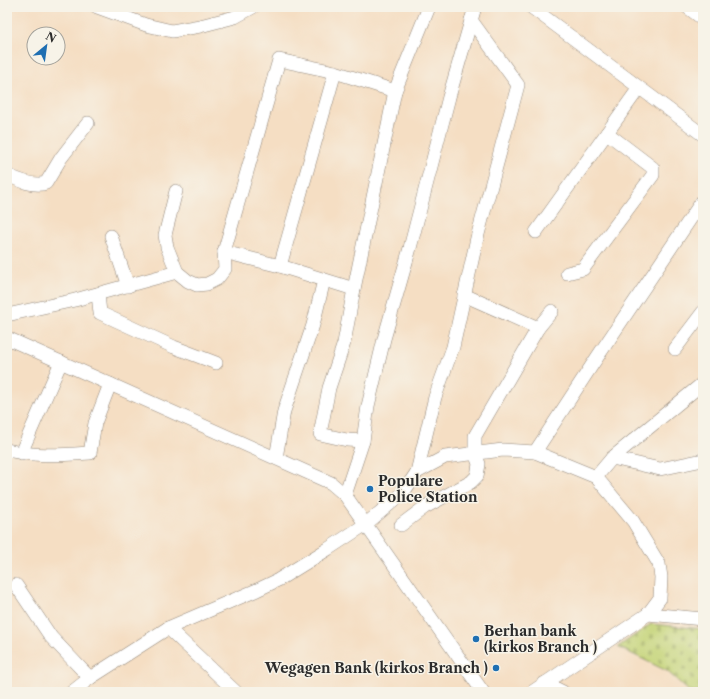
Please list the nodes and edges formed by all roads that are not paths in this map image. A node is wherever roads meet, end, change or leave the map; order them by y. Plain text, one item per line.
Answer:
1 (97, 7) edge
2 (253, 7) edge
3 (429, 7) edge
4 (475, 7) edge
5 (531, 7) edge
6 (687, 7) edge
7 (703, 18) edge
8 (471, 20) junction
9 (336, 72) junction
10 (639, 88) junction
11 (395, 91) junction
12 (88, 123) dead end
13 (607, 133) junction
14 (703, 135) edge
15 (7, 175) edge
16 (176, 191) dead end
17 (703, 200) edge
18 (536, 232) dead end
19 (111, 236) dead end
20 (224, 252) junction
21 (280, 266) junction
22 (177, 272) junction
23 (567, 273) dead end
24 (324, 280) junction
25 (128, 286) junction
26 (354, 289) junction
27 (98, 294) junction
28 (464, 295) junction
29 (552, 311) dead end
30 (703, 312) edge
31 (7, 315) edge
32 (538, 328) junction
33 (7, 338) edge
34 (675, 349) dead end
35 (62, 362) junction
36 (216, 362) dead end
37 (703, 383) edge
38 (110, 384) junction
39 (363, 441) junction
40 (7, 450) edge
41 (535, 452) junction
42 (21, 453) junction
43 (475, 454) junction
44 (276, 458) junction
45 (612, 458) junction
46 (703, 460) edge
47 (417, 472) junction
48 (596, 477) junction
49 (346, 495) junction
50 (366, 524) junction
51 (400, 525) dead end
52 (16, 585) dead end
53 (648, 614) junction
54 (703, 619) edge
55 (168, 628) junction
56 (90, 678) junction
57 (545, 683) junction
58 (222, 687) edge
59 (72, 692) edge
60 (236, 692) edge
61 (483, 692) edge
62 (532, 692) edge
63 (563, 692) edge

1 - 2 street
3 - 11 street
4 - 8 street
5 - 10 street
6 - 7 street
8 - 28 street
8 - 39 street
9 - 11 street
9 - 20 street
9 - 21 street
10 - 13 street
10 - 14 street
11 - 26 street
12 - 15 street
13 - 18 street
13 - 23 street
16 - 22 street
17 - 41 street
19 - 25 street
20 - 21 street
20 - 22 street
21 - 24 street
22 - 25 street
24 - 26 street
24 - 44 street
25 - 27 street
26 - 39 street
27 - 31 street
27 - 36 street
28 - 32 street
28 - 47 street
29 - 32 street
30 - 34 street
32 - 43 street
33 - 35 street
35 - 38 street
35 - 42 street
37 - 45 street
38 - 42 street
38 - 44 street
39 - 49 street
40 - 42 street
41 - 43 street
41 - 48 street
43 - 47 street
43 - 51 street
44 - 49 street
45 - 46 street
45 - 48 street
47 - 50 street
48 - 53 street
49 - 50 street
50 - 55 street
50 - 61 street
52 - 56 street
53 - 54 street
53 - 57 street
55 - 56 street
55 - 58 street
56 - 59 street
57 - 62 street
57 - 63 street
58 - 60 street

